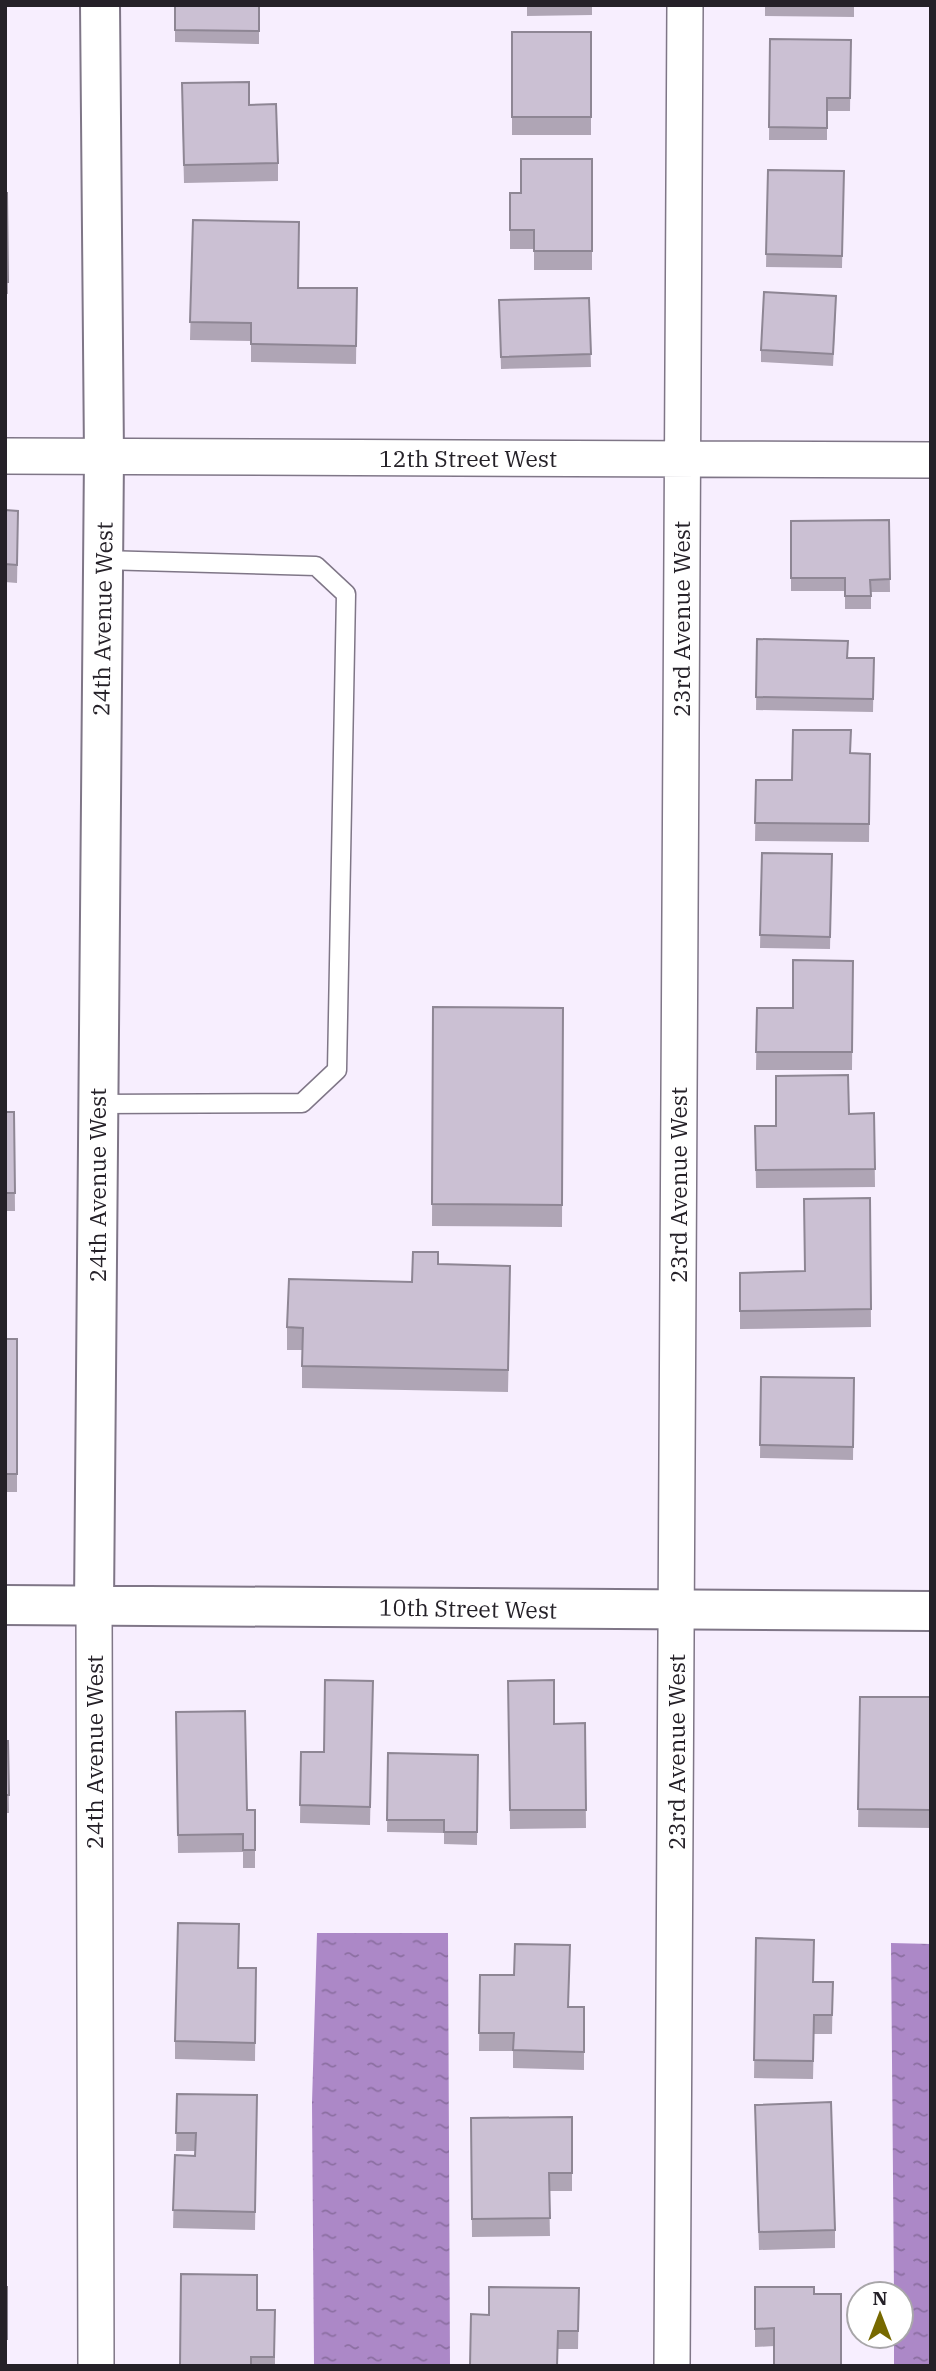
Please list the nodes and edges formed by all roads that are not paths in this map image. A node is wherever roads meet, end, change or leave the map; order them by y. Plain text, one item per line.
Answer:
1 (100, 5) edge
2 (685, 5) edge
3 (5, 456) edge
4 (104, 456) junction
5 (681, 459) junction
6 (931, 460) edge
7 (102, 561) junction
8 (98, 1104) junction
9 (5, 1605) edge
10 (94, 1605) junction
11 (677, 1610) junction
12 (931, 1611) edge
13 (96, 2366) edge
14 (672, 2366) edge

1 - 4 street, 24th Avenue West
2 - 5 street, 23rd Avenue West
3 - 4 street, 12th Street West
4 - 5 street, 12th Street West
4 - 7 street, 24th Avenue West
5 - 6 street, 12th Street West
5 - 11 street, 23rd Avenue West
7 - 8 street, 24th Avenue West
7 - 8 lane
8 - 10 street, 24th Avenue West
9 - 10 street, 10th Street West
10 - 11 street, 10th Street West
10 - 13 street, 24th Avenue West
11 - 12 street, 10th Street West
11 - 14 street, 23rd Avenue West

